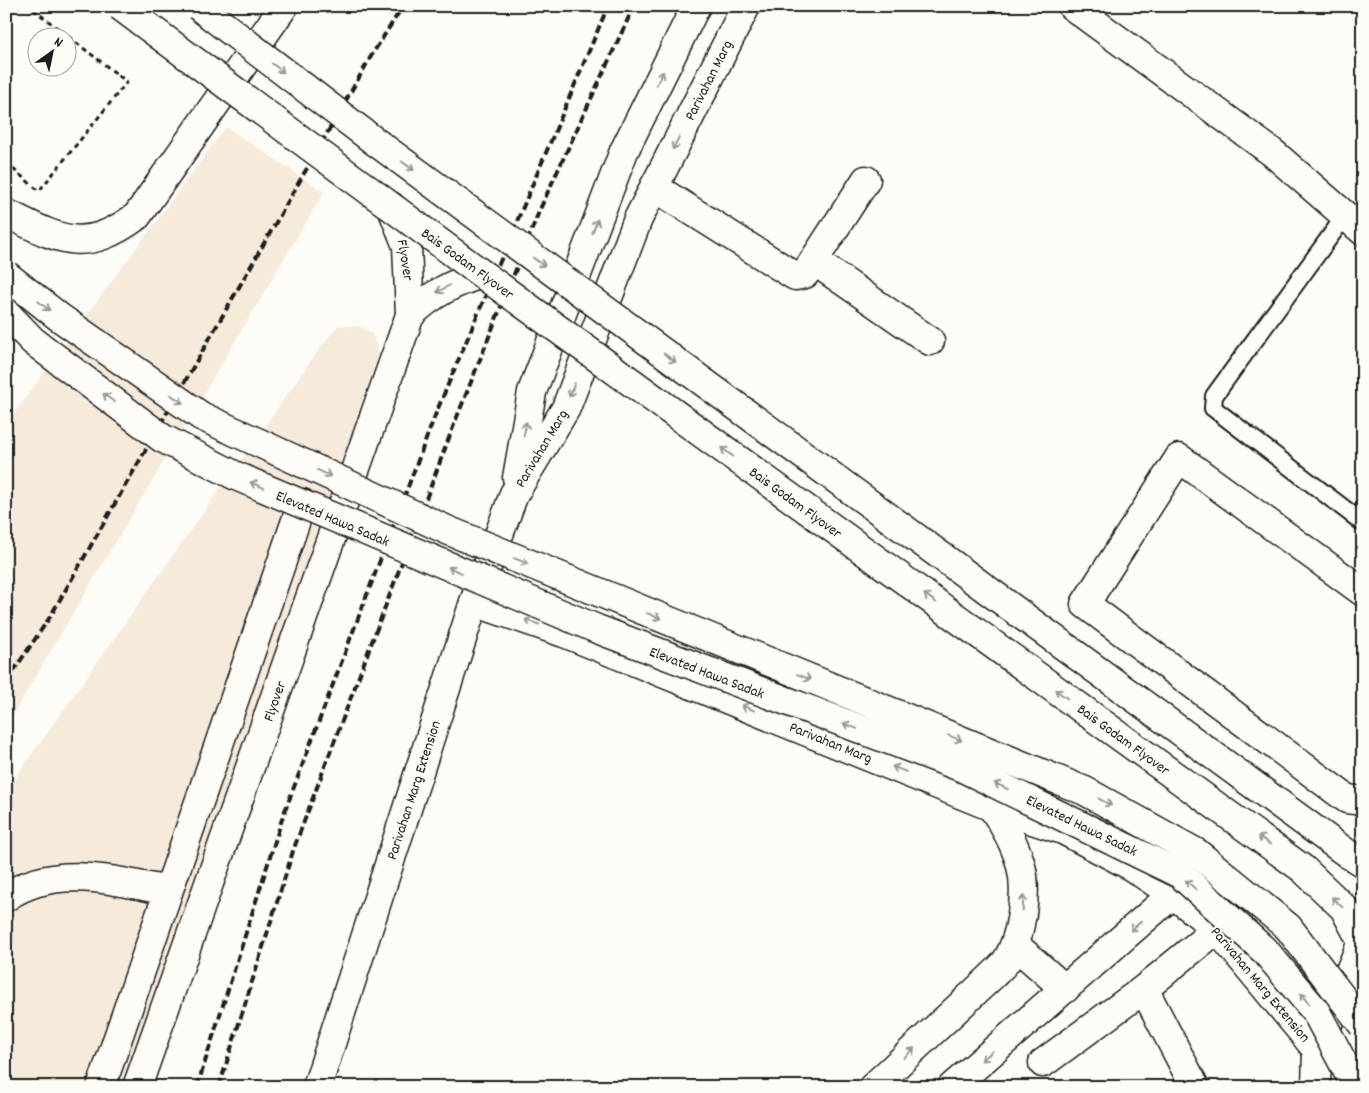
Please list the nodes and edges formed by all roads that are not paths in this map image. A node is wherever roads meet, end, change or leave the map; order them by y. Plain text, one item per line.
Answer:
1 (120, 6) edge
2 (198, 6) edge
3 (284, 6) edge
4 (696, 6) edge
5 (746, 6) edge
6 (1086, 10) edge
7 (866, 180) dead end
8 (654, 187) junction
9 (391, 206) junction
10 (6, 213) edge
11 (1354, 223) edge
12 (814, 261) junction
13 (482, 274) junction
14 (6, 275) edge
15 (6, 313) edge
16 (410, 315) junction
17 (930, 341) dead end
18 (514, 494) junction
19 (302, 503) dead end
20 (1363, 523) edge
21 (1363, 592) edge
22 (474, 602) junction
23 (1363, 801) edge
24 (992, 807) junction
25 (1355, 859) edge
26 (168, 891) junction
27 (1173, 894) junction
28 (6, 897) edge
29 (1217, 929) junction
30 (1362, 942) edge
31 (1015, 945) junction
32 (1065, 989) junction
33 (1144, 989) junction
34 (1363, 1025) edge
35 (1317, 1050) junction
36 (1043, 1063) dead end
37 (101, 1087) edge
38 (137, 1087) edge
39 (317, 1087) edge
40 (874, 1087) edge
41 (952, 1087) edge
42 (1195, 1087) edge
43 (1316, 1087) edge
44 (1356, 1087) edge

1 - 9 street, Bais Godam Flyover, bridge
2 -> 25 street, bridge
3 - 10 street
18 -> 4 street, Parivahan Marg
5 -> 8 street, Parivahan Marg
6 - 11 street
7 - 12 street
8 - 12 street
8 -> 18 street, Parivahan Marg
9 - 13 street, Bais Godam Flyover, bridge
9 - 16 street, Flyover
11 - 20 lane
12 - 17 street
13 -> 16 street, Flyover
30 -> 13 street, Bais Godam Flyover, bridge
14 -> 34 street, Elevated Hawa Sadak, bridge
44 -> 15 street, Elevated Hawa Sadak, bridge
16 - 38 street, Flyover, bridge
18 - 22 street, Parivahan Marg Extension
19 - 26 street
21 - 23 street
24 -> 22 street, Parivahan Marg
22 - 39 street, Parivahan Marg Extension
24 - 27 street, Parivahan Marg Extension
31 -> 24 street
26 - 28 street
26 - 37 street
27 - 29 street, Parivahan Marg Extension
27 -> 32 street
29 - 33 street
29 - 35 street, Parivahan Marg Extension
30 - 35 street, Bais Godam Flyover
31 - 32 street
40 -> 31 street
32 -> 41 street
33 - 36 street
33 - 42 street
35 - 43 street

